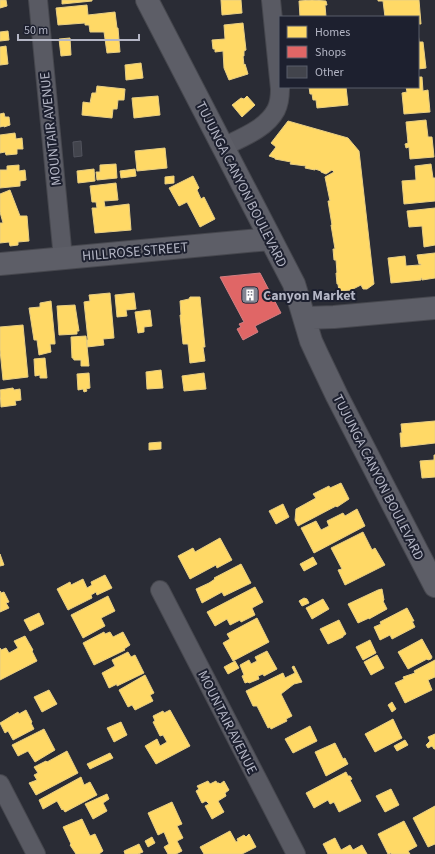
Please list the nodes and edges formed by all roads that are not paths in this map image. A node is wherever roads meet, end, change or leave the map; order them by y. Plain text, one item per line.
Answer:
1 (38, 0) edge
2 (147, 0) edge
3 (271, 0) edge
4 (279, 79) edge
5 (280, 88) edge
6 (223, 147) junction
7 (270, 239) junction
8 (63, 258) junction
9 (0, 264) edge
10 (435, 308) edge
11 (305, 318) junction
12 (435, 586) edge
13 (160, 590) dead end
14 (0, 784) edge
15 (36, 854) edge
16 (296, 854) edge

1 - 8 street, MOUNTAIR AVENUE
2 - 6 street, TUJUNGA CANYON BOULEVARD
3 - 4 street
5 - 6 street
6 - 7 street, TUJUNGA CANYON BOULEVARD
7 - 8 street, HILLROSE STREET
7 - 11 street, TUJUNGA CANYON BOULEVARD
8 - 9 street, HILLROSE STREET
10 - 11 street
11 - 12 street, TUJUNGA CANYON BOULEVARD
13 - 16 street, MOUNTAIR AVENUE
14 - 15 street

